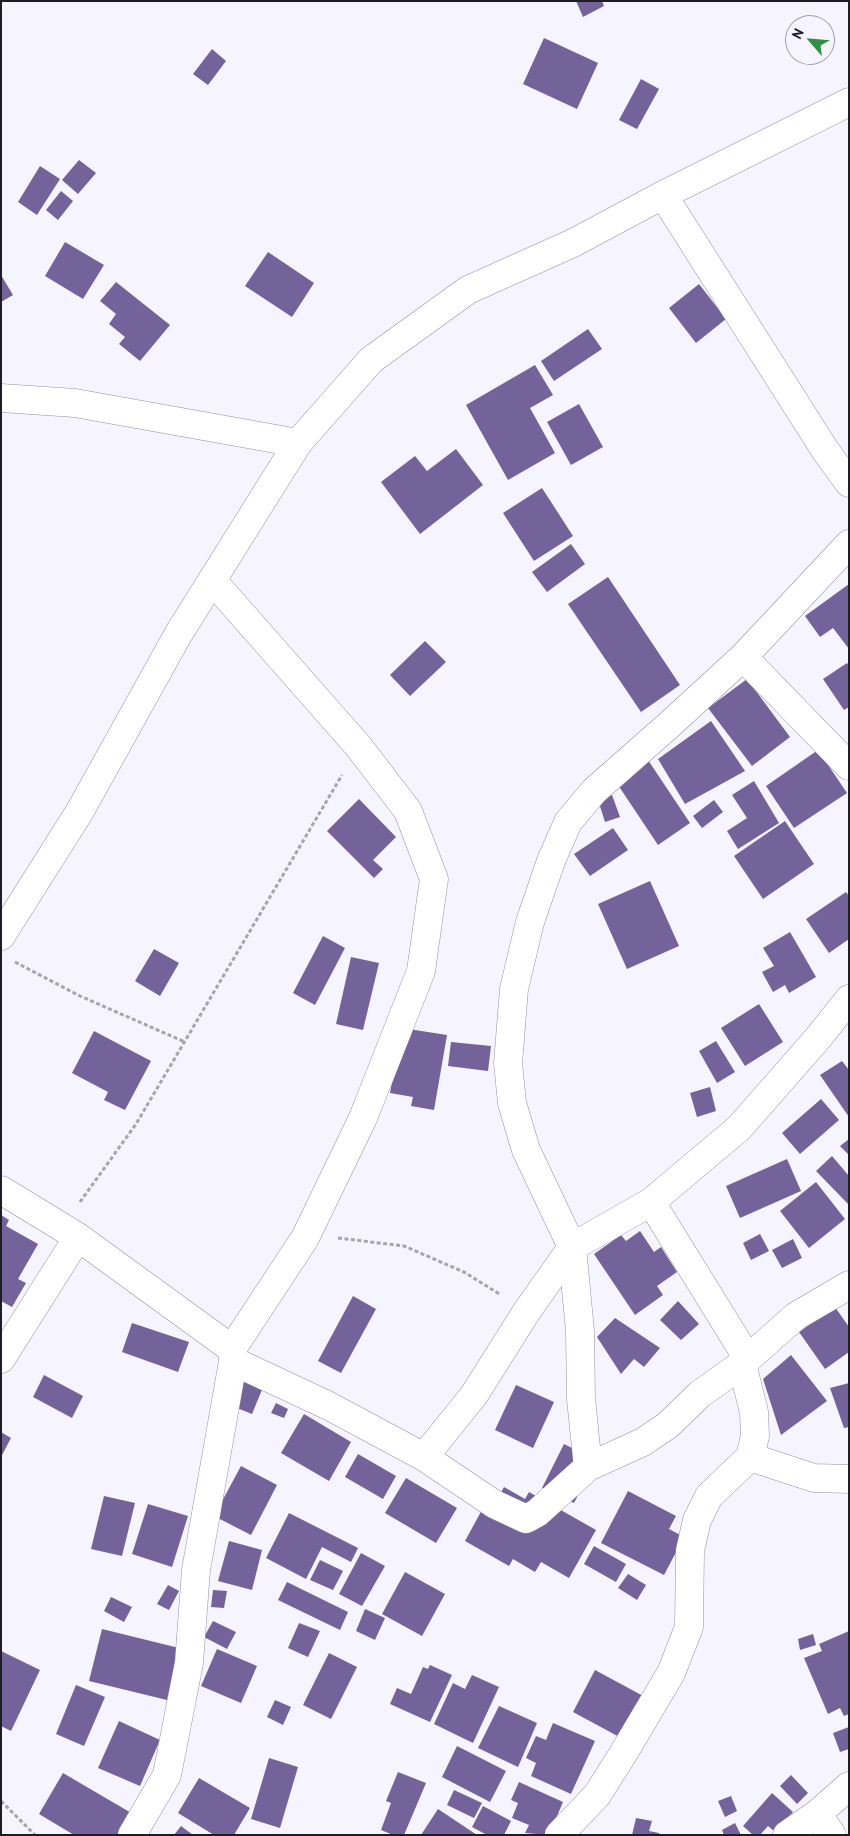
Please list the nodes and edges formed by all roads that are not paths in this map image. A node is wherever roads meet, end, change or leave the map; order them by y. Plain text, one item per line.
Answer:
1 (849, 102) edge
2 (663, 195) junction
3 (1, 398) edge
4 (298, 443) junction
5 (849, 483) edge
6 (849, 544) edge
7 (212, 580) junction
8 (742, 657) junction
9 (849, 766) edge
10 (6, 947) edge
11 (849, 999) edge
12 (1, 1190) edge
13 (651, 1202) junction
14 (70, 1232) junction
15 (572, 1247) junction
16 (849, 1285) edge
17 (233, 1355) junction
18 (1, 1359) edge
19 (745, 1362) junction
20 (424, 1457) junction
21 (750, 1457) junction
22 (588, 1467) junction
23 (849, 1479) edge
24 (849, 1786) edge
25 (824, 1824) edge
26 (132, 1835) edge
27 (559, 1835) edge
28 (787, 1835) edge

1 - 2 street
2 - 4 street
2 - 5 street
3 - 4 street
4 - 7 street
6 - 8 street
7 - 10 street
7 - 17 street
8 - 9 street
8 - 15 street
11 - 13 street
12 - 14 street
13 - 15 street
13 - 19 street
14 - 17 street
14 - 18 street
15 - 20 street
15 - 22 street
16 - 19 street
17 - 20 street
17 - 26 street
19 - 21 street
19 - 22 street
20 - 22 street
21 - 23 street
21 - 27 street
24 - 25 street
25 - 28 street

